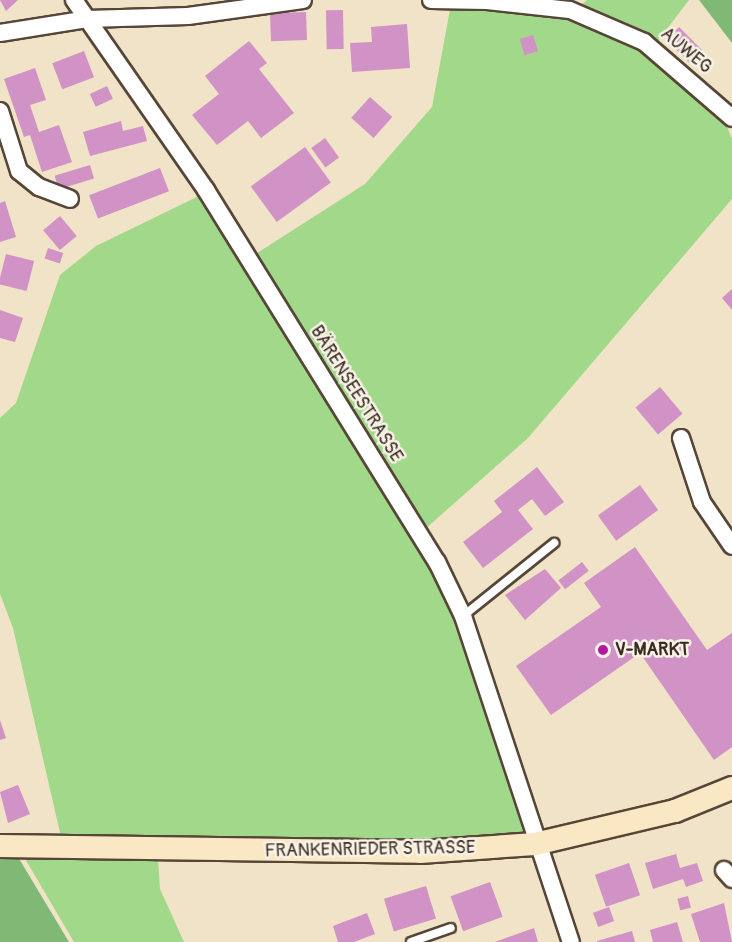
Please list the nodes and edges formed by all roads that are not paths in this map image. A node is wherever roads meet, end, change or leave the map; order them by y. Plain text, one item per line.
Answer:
1 (74, 0) edge
2 (303, 0) edge
3 (431, 0) edge
4 (577, 5) edge
5 (89, 18) junction
6 (0, 33) edge
7 (0, 111) edge
8 (732, 118) edge
9 (70, 199) dead end
10 (681, 438) dead end
11 (554, 543) dead end
12 (732, 546) edge
13 (463, 616) junction
14 (732, 788) edge
15 (535, 844) junction
16 (0, 846) edge
17 (450, 928) dead end
18 (411, 942) edge
19 (571, 942) edge

1 - 5 street, BÄRENSEESTRASSE
2 - 5 street
3 - 4 street, AUWEG
4 - 8 street, AUWEG
5 - 6 street
5 - 13 street, BÄRENSEESTRASSE
7 - 9 street
10 - 12 street
11 - 13 lane
13 - 15 street, BÄRENSEESTRASSE
14 - 15 street, FRANKENRIEDER STRASSE
15 - 16 street, FRANKENRIEDER STRASSE
15 - 19 street, BÄRENSEESTRASSE
17 - 18 lane

